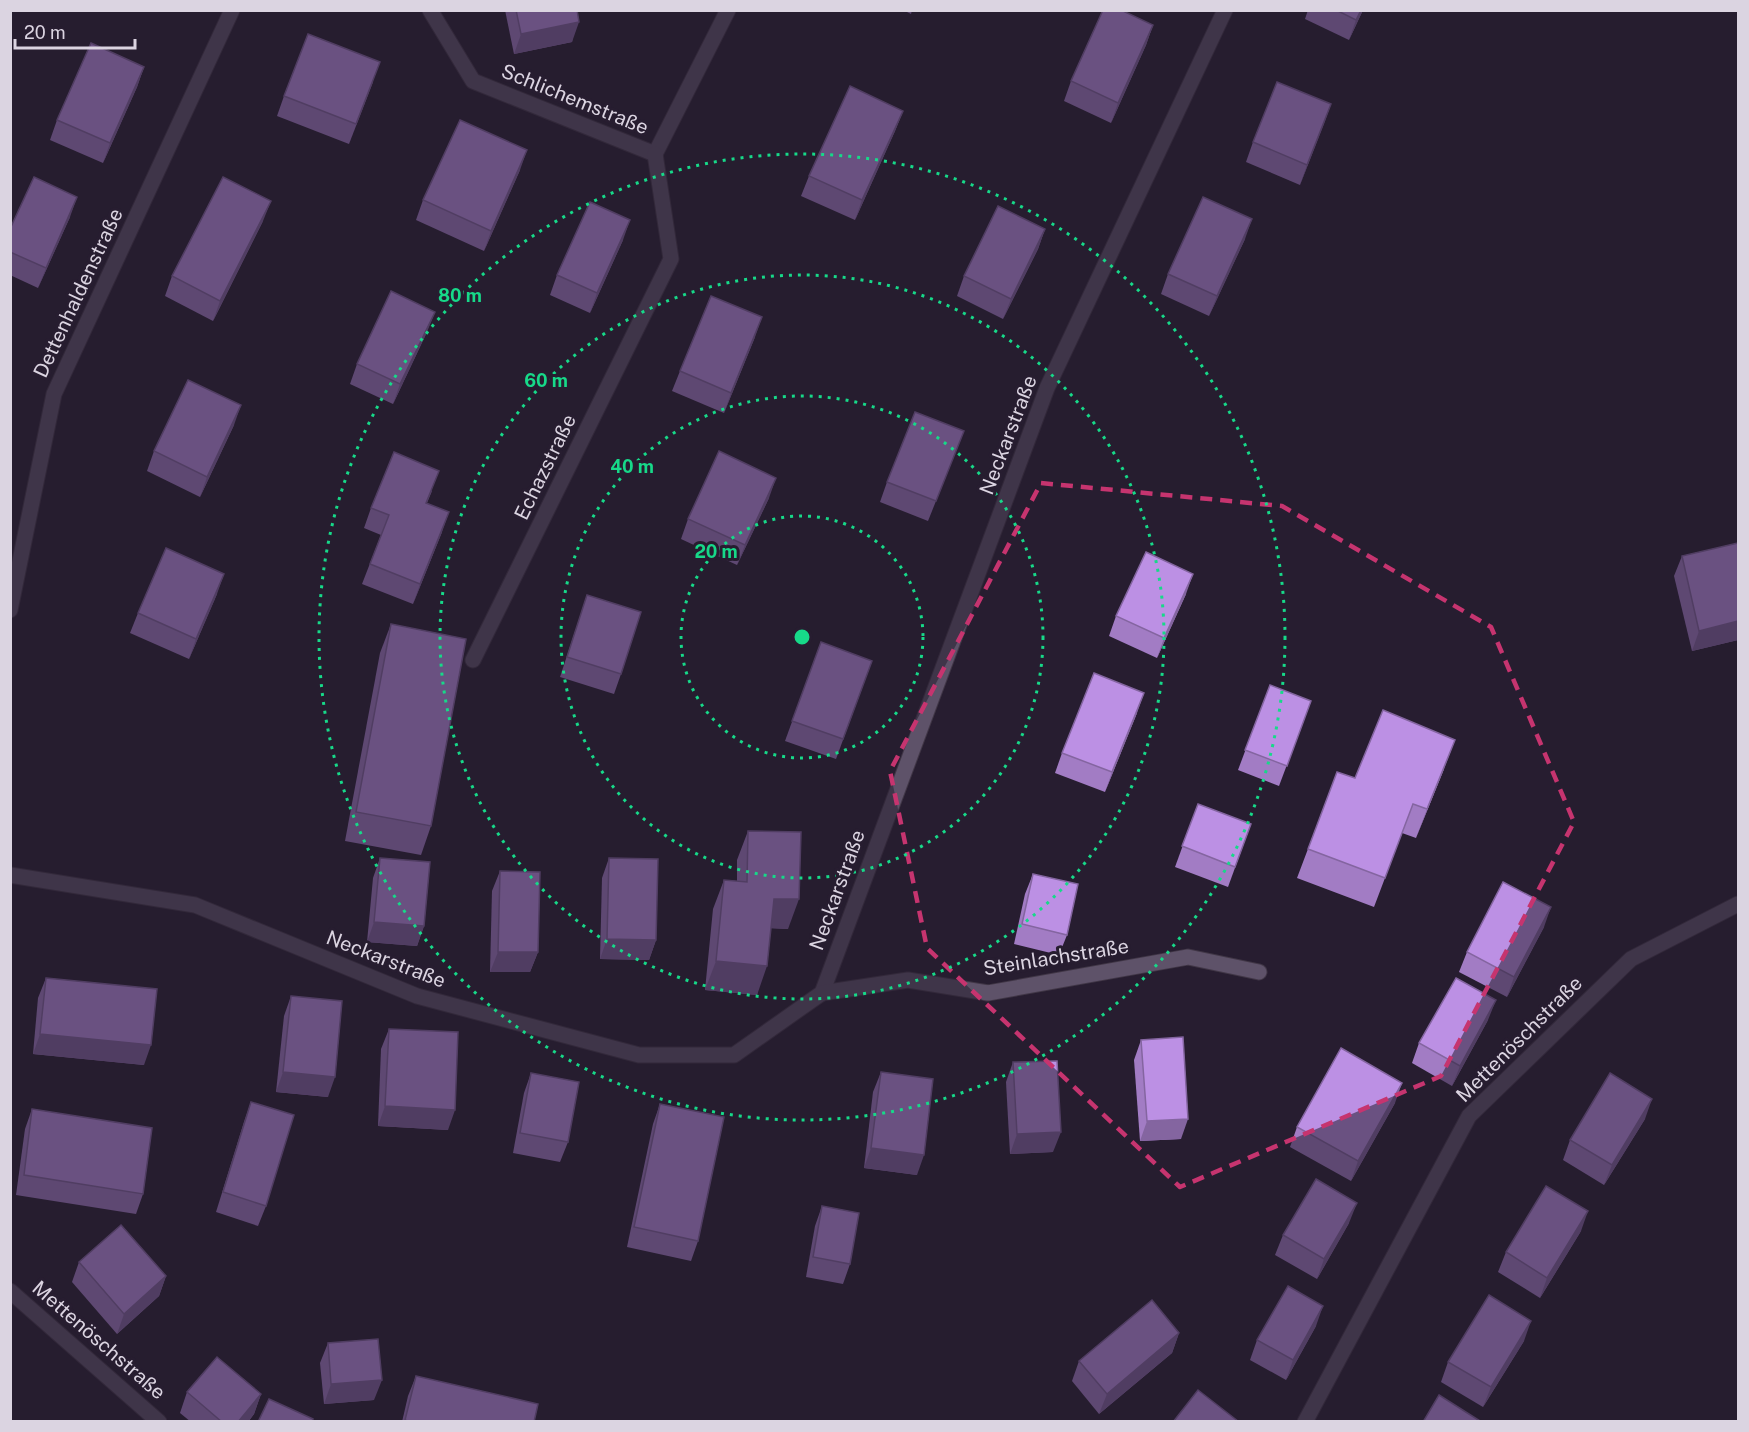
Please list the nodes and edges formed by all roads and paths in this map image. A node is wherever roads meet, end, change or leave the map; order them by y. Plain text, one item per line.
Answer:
1 (232, 10) edge
2 (430, 10) edge
3 (728, 10) edge
4 (1225, 10) edge
5 (656, 154) junction
6 (10, 610) edge
7 (473, 660) dead end
8 (10, 875) edge
9 (1738, 904) edge
10 (1260, 972) dead end
11 (822, 993) junction
12 (10, 1291) edge
13 (159, 1422) edge
14 (1305, 1422) edge

1 - 6 street, Dettenhaldenstraße
2 - 5 street, Schlichemstraße
3 - 5 street, Schlichemstraße
4 - 11 street, Neckarstraße
5 - 7 street, Echazstraße
8 - 11 street, Neckarstraße
9 - 14 street, Mettenöschstraße
10 - 11 street, Steinlachstraße
12 - 13 street, Mettenöschstraße

